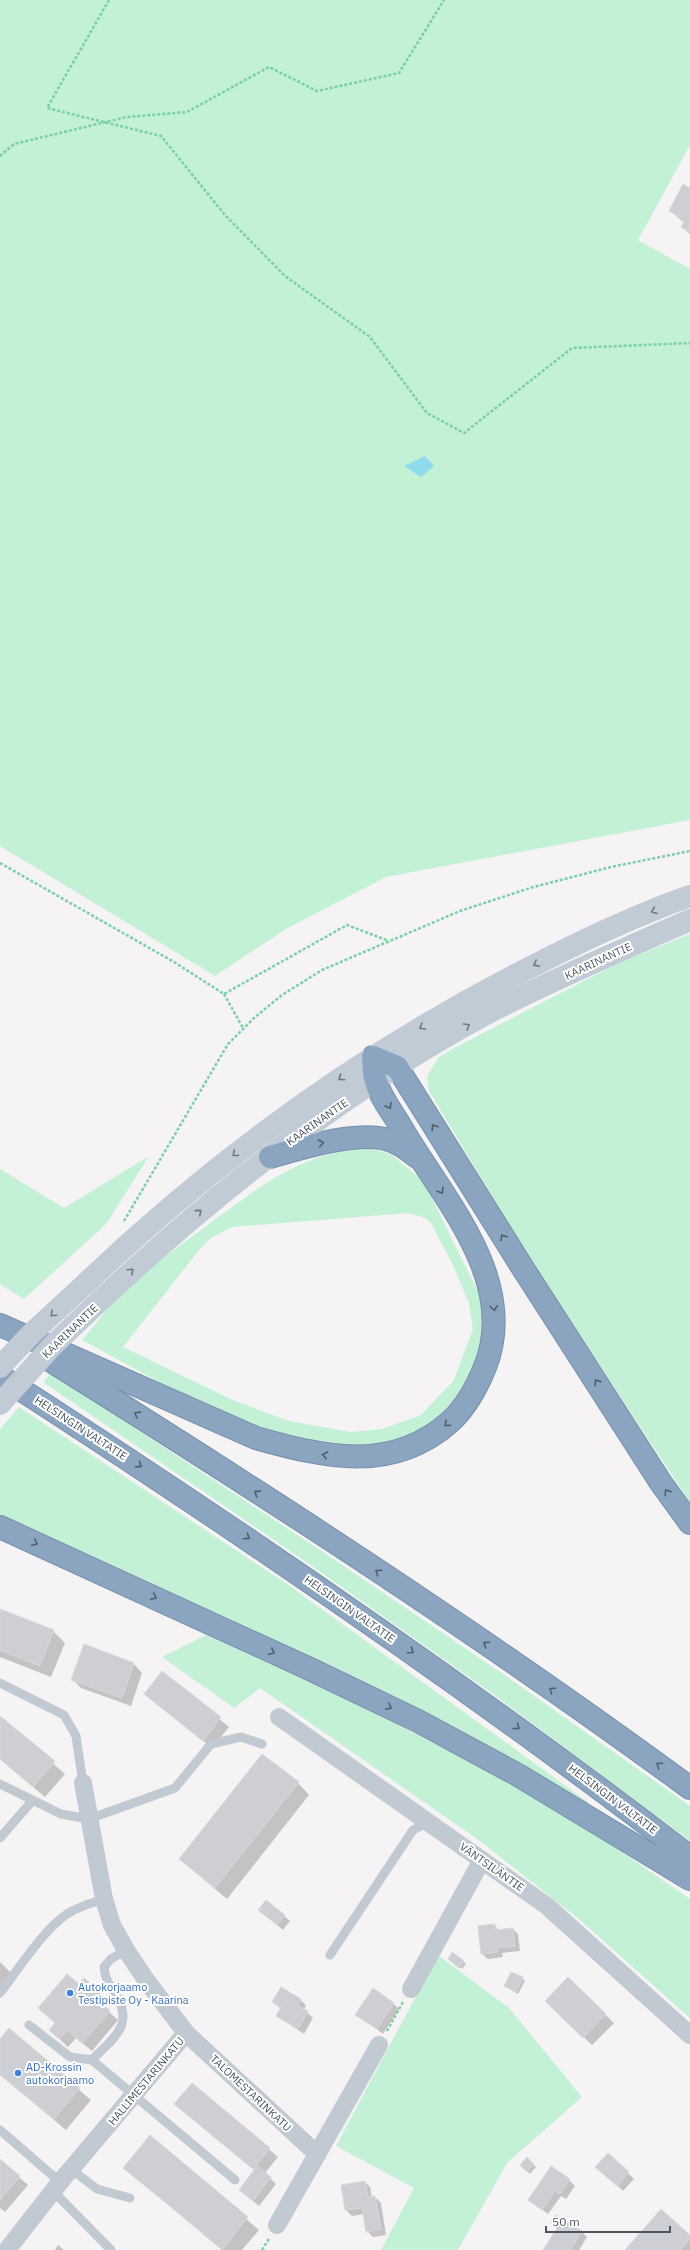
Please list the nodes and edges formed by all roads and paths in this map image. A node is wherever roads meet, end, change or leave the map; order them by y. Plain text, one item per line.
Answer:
1 (109, 0) edge
2 (444, 0) edge
3 (104, 122) junction
4 (0, 156) edge
5 (690, 343) edge
6 (690, 852) edge
7 (0, 863) edge
8 (690, 896) edge
9 (690, 920) edge
10 (390, 941) junction
11 (224, 994) junction
12 (243, 1028) junction
13 (373, 1057) junction
14 (397, 1067) junction
15 (376, 1082) junction
16 (270, 1157) junction
17 (419, 1159) junction
18 (123, 1222) dead end
19 (0, 1325) edge
20 (0, 1328) edge
21 (0, 1367) edge
22 (0, 1376) edge
23 (0, 1404) edge
24 (690, 1523) edge
25 (0, 1527) edge
26 (0, 1683) edge
27 (279, 1717) dead end
28 (262, 1744) dead end
29 (83, 1783) joint
30 (0, 1784) edge
31 (690, 1788) edge
32 (32, 1801) junction
33 (89, 1819) junction
34 (429, 1822) junction
35 (0, 1838) edge
36 (690, 1857) edge
37 (482, 1860) junction
38 (690, 1879) edge
39 (104, 1899) junction
40 (126, 1950) junction
41 (330, 1955) dead end
42 (411, 1989) joint
43 (0, 1993) edge
44 (29, 2025) dead end
45 (186, 2033) junction
46 (690, 2035) edge
47 (379, 2045) joint
48 (92, 2060) junction
49 (135, 2096) junction
50 (0, 2130) edge
51 (317, 2154) junction
52 (235, 2180) dead end
53 (61, 2181) junction
54 (130, 2198) dead end
55 (277, 2225) dead end
56 (6, 2250) edge
57 (112, 2250) edge

1 - 3 path
2 - 3 path
3 - 4 path
3 - 5 path
6 - 10 path
7 - 11 path
8 -> 13 main road, KAARINANTIE
14 -> 9 main road, KAARINANTIE
10 - 11 path
10 - 12 path
11 - 12 path
12 - 18 path
13 - 14 highway
13 - 15 highway
13 -> 21 main road, KAARINANTIE, bridge
14 - 15 main road, KAARINANTIE
24 -> 14 highway
15 - 16 main road, KAARINANTIE
15 -> 17 highway
16 -> 17 highway
23 -> 16 main road, KAARINANTIE, bridge
17 -> 19 highway
31 -> 20 highway
22 -> 36 highway, HELSINGIN VALTATIE
25 -> 38 highway
26 - 29 lane
27 - 34 street, VÄNTSILÄNTIE
28 - 33 lane
29 - 33 street, HALLIMESTARINKATU
30 - 32 lane
32 - 33 lane
32 - 35 lane
33 - 39 street, HALLIMESTARINKATU
34 - 37 street, VÄNTSILÄNTIE
34 - 41 lane
37 - 42 street
37 - 46 street, VÄNTSILÄNTIE
39 - 40 street, HALLIMESTARINKATU
39 - 43 lane
40 - 45 street, HALLIMESTARINKATU
40 - 48 lane
42 - 47 path
44 - 48 lane
45 - 49 street, HALLIMESTARINKATU
45 - 51 street, TALOMESTARINKATU
47 - 51 street
48 - 49 lane
49 - 52 lane
49 - 53 street, HALLIMESTARINKATU
50 - 53 lane
51 - 55 street
53 - 54 lane
53 - 56 street, HALLIMESTARINKATU
53 - 57 lane

